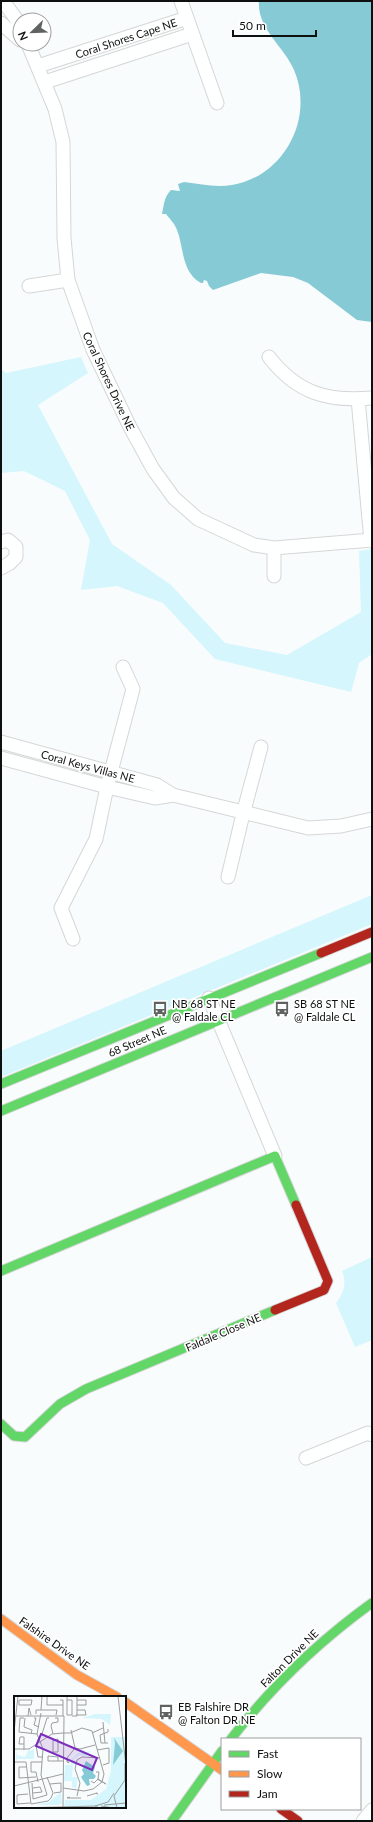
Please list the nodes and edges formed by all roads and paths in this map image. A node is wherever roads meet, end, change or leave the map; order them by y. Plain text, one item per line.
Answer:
1 (3, 1) edge
2 (181, 1) edge
3 (12, 13) edge
4 (187, 18) junction
5 (1, 23) edge
6 (12, 33) edge
7 (192, 34) junction
8 (31, 52) edge
9 (38, 66) junction
10 (45, 82) junction
11 (217, 103) dead end
12 (68, 280) junction
13 (29, 286) dead end
14 (268, 357) dead end
15 (372, 398) edge
16 (358, 399) junction
17 (372, 541) edge
18 (1, 542) edge
19 (274, 548) junction
20 (1, 568) edge
21 (274, 576) dead end
22 (123, 667) dead end
23 (1, 742) edge
24 (262, 747) dead end
25 (1, 758) edge
26 (109, 779) junction
27 (243, 814) junction
28 (372, 819) edge
29 (228, 878) dead end
30 (372, 932) edge
31 (73, 939) dead end
32 (372, 957) edge
33 (209, 998) junction
34 (218, 1020) junction
35 (1, 1084) edge
36 (1, 1111) edge
37 (275, 1156) junction
38 (1, 1271) edge
39 (1, 1424) edge
40 (372, 1435) edge
41 (306, 1458) dead end
42 (372, 1603) edge
43 (1, 1619) edge
44 (115, 1696) edge
45 (126, 1703) edge
46 (232, 1738) edge
47 (221, 1752) edge
48 (212, 1763) junction
49 (221, 1769) edge
50 (282, 1810) edge
51 (372, 1810) edge
52 (172, 1821) edge
53 (298, 1821) edge
54 (363, 1821) edge

1 - 3 street
2 - 4 street
4 - 7 street, Coral Shores Cape NE
4 - 9 street, Coral Shores Cape NE
5 - 6 street
7 - 10 street, Coral Shores Cape NE
7 - 11 street
8 - 9 street, Coral Shores Drive NE
9 - 10 street, Coral Shores Drive NE
10 - 12 street, Coral Shores Drive NE
12 - 13 street
12 - 19 street, Coral Shores Drive NE
14 - 16 street
15 - 16 street
16 - 17 street
17 - 19 street, Coral Shores Drive NE
18 - 20 street
19 - 21 street
22 - 26 street
23 - 26 street, Coral Keys Villas NE
24 - 27 street
25 - 26 street, Coral Keys Villas NE
26 - 27 street, Coral Keys Villas NE
26 - 31 street
27 - 28 street, Coral Keys Villas NE
27 - 29 street
30 - 33 street, 68 Street NE
32 - 34 street, 68 Street NE
33 - 34 street, Faldale Close NE
33 - 35 street, 68 Street NE
34 - 36 street, 68 Street NE
34 - 37 street, Faldale Close NE
37 - 38 street
37 - 39 street, Faldale Close NE
40 - 41 street
42 - 46 street, Falton Drive NE
43 - 44 street, Falshire Drive NE
45 - 48 street
47 - 48 street
48 - 49 street
48 - 52 street
50 - 53 street
51 - 54 street

